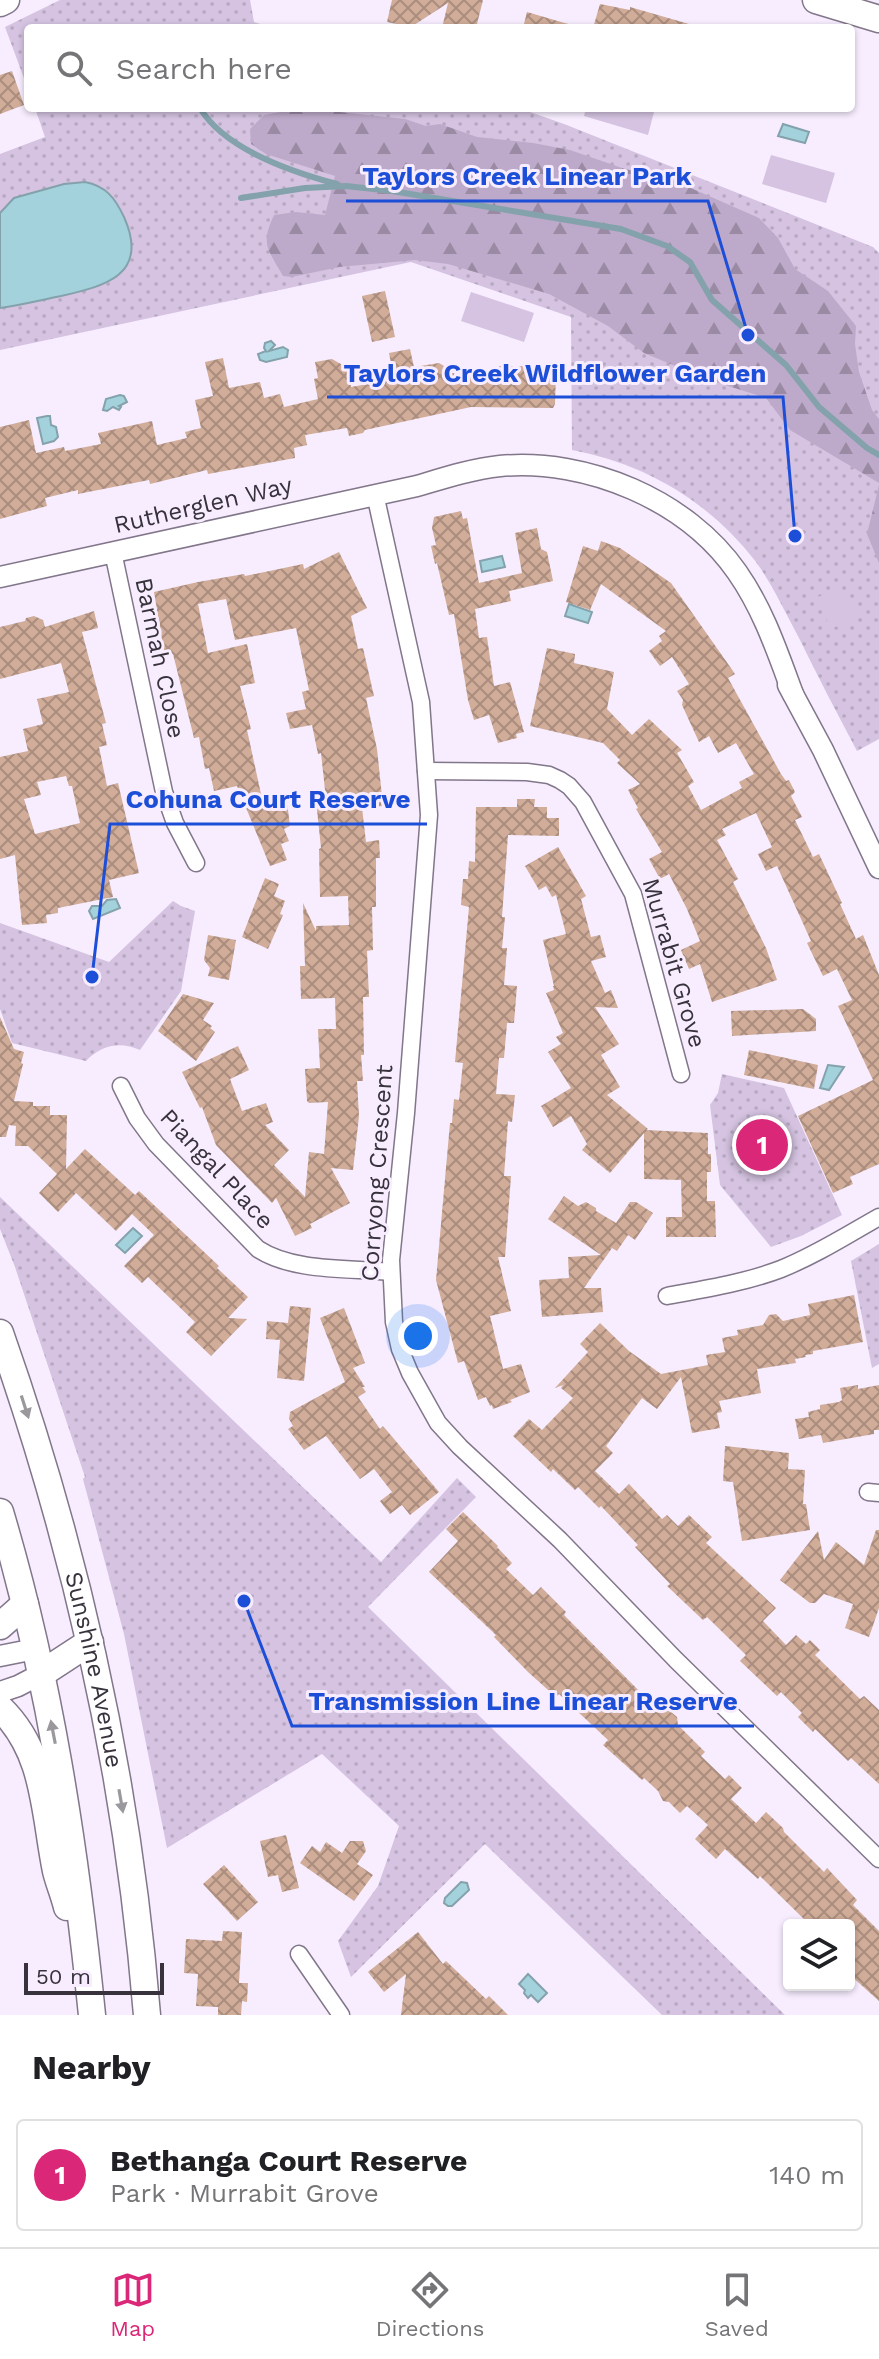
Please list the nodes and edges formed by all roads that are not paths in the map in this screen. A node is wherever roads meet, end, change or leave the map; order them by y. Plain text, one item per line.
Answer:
1 (6, 0) edge
2 (816, 0) edge
3 (0, 3) edge
4 (879, 19) edge
5 (375, 494) junction
6 (113, 552) junction
7 (0, 577) edge
8 (426, 771) junction
9 (196, 863) dead end
10 (879, 868) edge
11 (681, 1074) dead end
12 (121, 1086) dead end
13 (879, 1217) edge
14 (391, 1272) junction
15 (667, 1296) dead end
16 (0, 1333) edge
17 (0, 1512) edge
18 (25, 1604) junction
19 (0, 1626) edge
20 (90, 1642) junction
21 (0, 1656) edge
22 (38, 1662) junction
23 (0, 1692) edge
24 (0, 1708) edge
25 (879, 1859) edge
26 (299, 1954) dead end
27 (88, 1975) junction
28 (92, 2015) edge
29 (147, 2015) edge
30 (341, 2015) edge

1 - 3 main road
2 - 4 main road
5 - 6 street, Rutherglen Way
5 - 8 street, Corryong Crescent
5 - 10 street, Rutherglen Way
6 - 7 street, Rutherglen Way
6 - 9 street, Barmah Close
8 - 11 street, Murrabit Grove
8 - 14 street, Corryong Crescent
12 - 14 street, Piangal Place
13 - 15 street
14 - 25 street, Corryong Crescent
16 -> 20 main road, Sunshine Avenue
17 - 18 main road
18 - 19 main road
18 - 22 main road
20 - 22 main road
20 -> 29 main road, Sunshine Avenue
21 - 22 street
22 - 23 street
27 -> 22 main road
24 - 27 main road
26 - 30 street
27 - 28 main road

